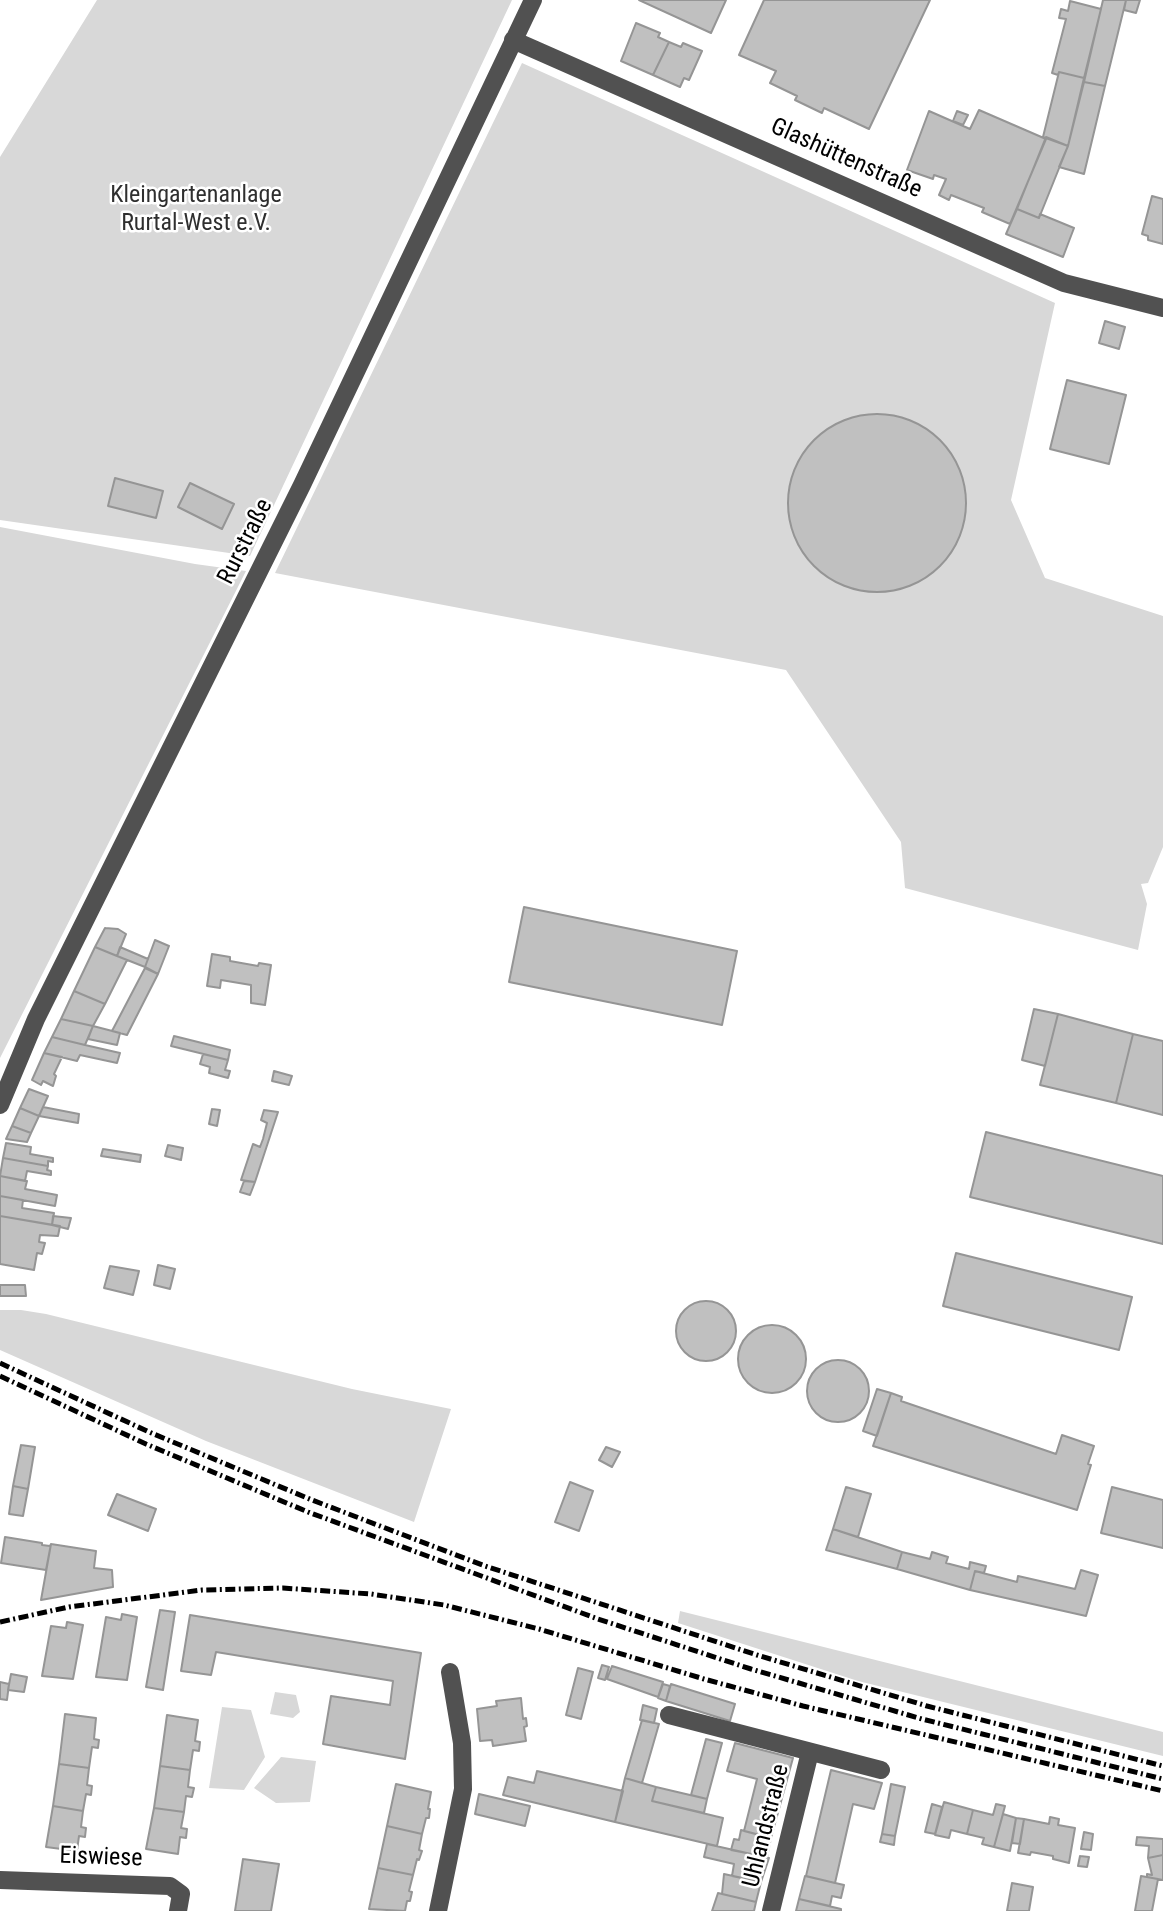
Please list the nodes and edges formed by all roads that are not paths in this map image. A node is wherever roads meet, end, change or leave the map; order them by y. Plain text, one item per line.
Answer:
1 (533, 0) edge
2 (513, 40) junction
3 (1163, 308) edge
4 (0, 1105) edge
5 (450, 1672) dead end
6 (668, 1715) dead end
7 (810, 1752) junction
8 (881, 1770) dead end
9 (0, 1880) edge
10 (178, 1911) edge
11 (438, 1911) edge
12 (771, 1911) edge

1 - 2 street, Rurstraße
2 - 3 street, Glashüttenstraße
2 - 4 street, Rurstraße
5 - 11 street
6 - 7 street, Uhlandstraße
7 - 8 street, Uhlandstraße
7 - 12 street, Uhlandstraße
9 - 10 street, Eiswiese

